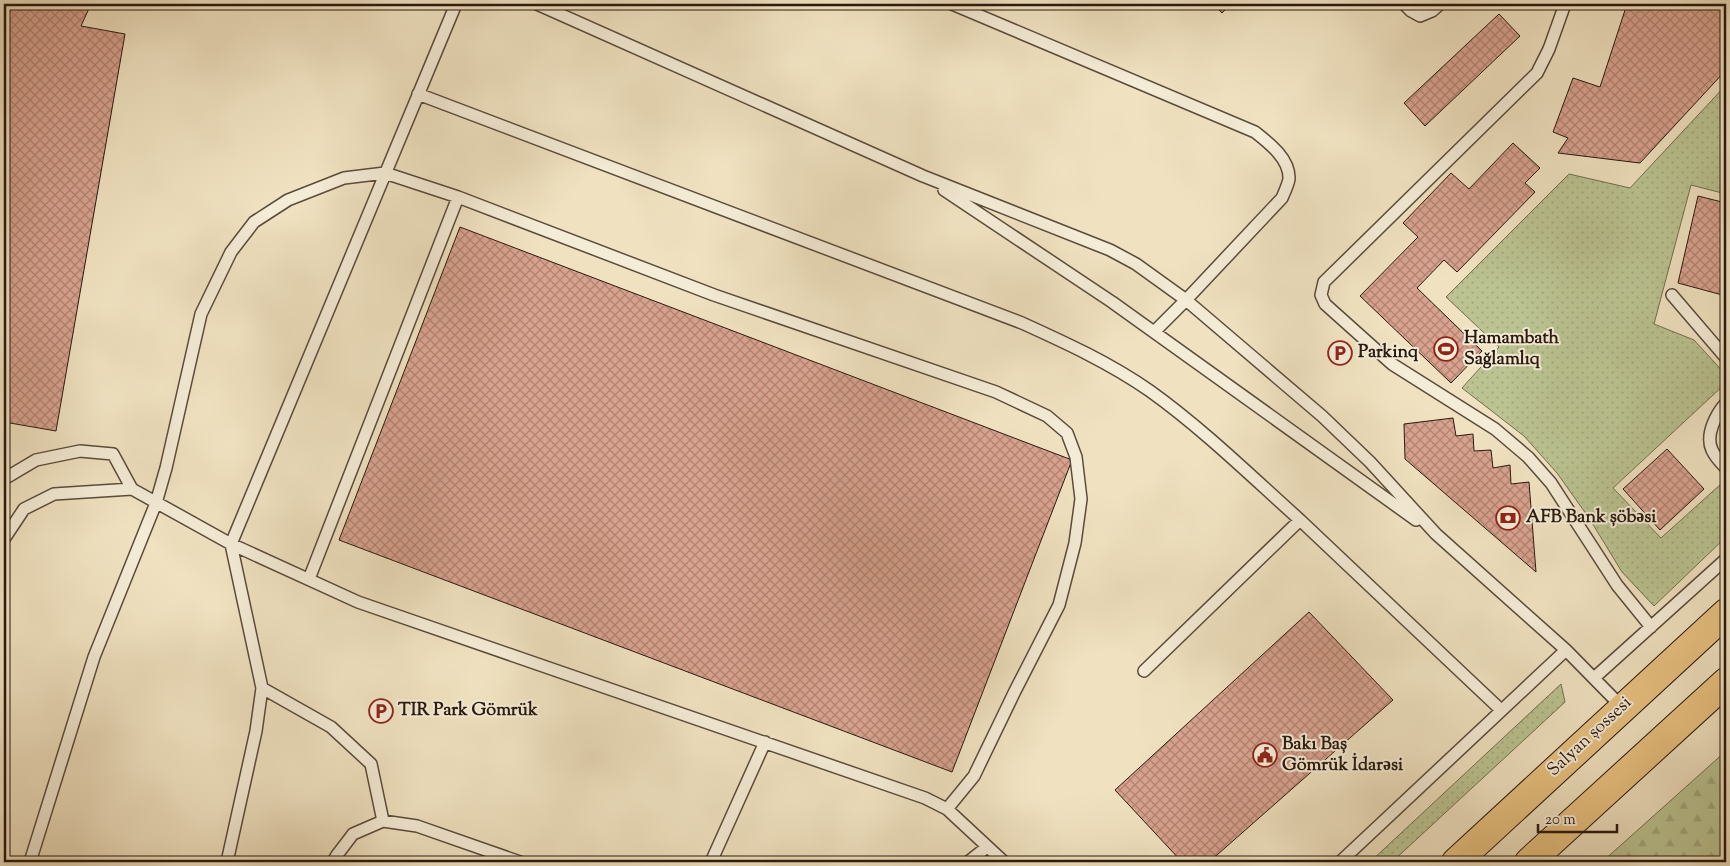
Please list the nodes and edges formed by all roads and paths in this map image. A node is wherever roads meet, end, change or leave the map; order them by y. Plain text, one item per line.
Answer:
1 (456, 4) edge
2 (537, 4) edge
3 (952, 4) edge
4 (1404, 4) edge
5 (1440, 4) edge
6 (1565, 4) edge
7 (418, 94) junction
8 (385, 173) junction
9 (923, 176) junction
10 (458, 197) junction
11 (1672, 296) dead end
12 (1186, 300) junction
13 (1154, 332) junction
14 (1726, 358) edge
15 (1726, 403) edge
16 (1726, 468) edge
17 (4, 479) edge
18 (132, 489) junction
19 (156, 502) junction
20 (1300, 520) junction
21 (1436, 534) junction
22 (4, 539) edge
23 (231, 544) junction
24 (1726, 559) edge
25 (309, 579) junction
26 (1726, 613) edge
27 (1650, 627) junction
28 (1566, 650) junction
29 (1144, 671) dead end
30 (1594, 678) junction
31 (1726, 682) edge
32 (262, 688) junction
33 (1622, 707) junction
34 (1501, 710) junction
35 (765, 742) junction
36 (947, 809) junction
37 (383, 821) junction
38 (987, 847) junction
39 (30, 862) edge
40 (226, 862) edge
41 (333, 862) edge
42 (520, 862) edge
43 (711, 862) edge
44 (968, 862) edge
45 (1004, 862) edge
46 (1340, 862) edge
47 (1456, 862) edge
48 (1528, 862) edge

1 - 7 lane
2 - 9 lane
3 - 12 lane
4 - 5 lane
6 - 27 lane
7 - 8 lane
7 - 20 lane
8 - 10 lane
8 - 19 lane
8 - 23 lane
9 - 12 lane
9 - 13 lane
10 - 25 lane
10 - 36 lane
11 - 14 lane
12 - 13 lane
12 - 21 lane
13 - 21 lane
15 - 16 lane
17 - 18 lane
18 - 19 lane
18 - 22 lane
19 - 23 lane
19 - 39 lane
20 - 29 lane
20 - 34 lane
21 - 28 lane
23 - 25 lane
23 - 32 lane
24 - 27 lane
25 - 35 lane
26 - 33 highway, Salyan şossesi
27 - 30 lane
28 - 30 lane
28 - 34 lane
30 - 33 lane
31 - 48 highway
32 - 37 lane
32 - 40 lane
33 - 47 highway, Salyan şossesi
34 - 46 lane
35 - 36 lane
35 - 43 lane
36 - 38 lane
37 - 41 lane
37 - 42 lane
38 - 44 lane
38 - 45 lane

